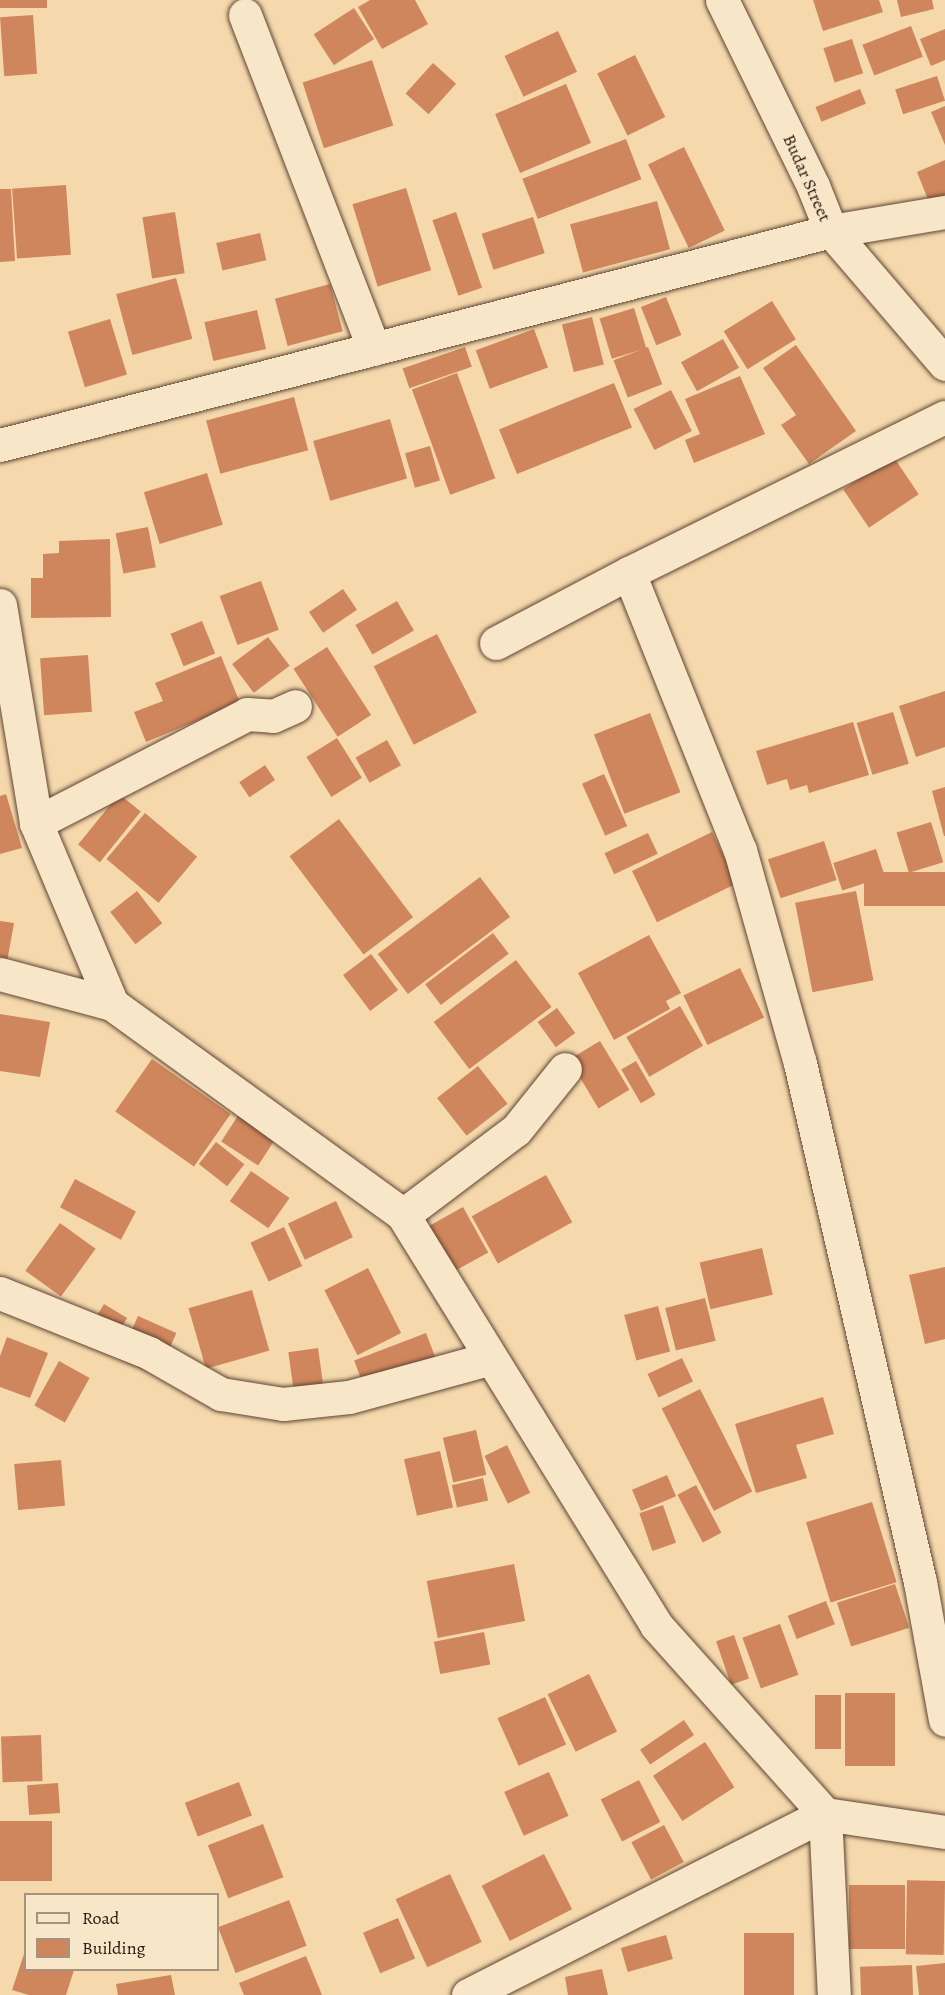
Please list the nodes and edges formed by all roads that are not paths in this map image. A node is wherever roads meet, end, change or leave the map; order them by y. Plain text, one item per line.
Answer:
1 (722, 0) edge
2 (244, 15) dead end
3 (945, 212) edge
4 (831, 231) junction
5 (374, 349) junction
6 (945, 364) edge
7 (945, 417) edge
8 (0, 445) edge
9 (629, 573) junction
10 (0, 605) edge
11 (496, 643) dead end
12 (296, 706) dead end
13 (12, 757) edge
14 (36, 824) junction
15 (0, 974) edge
16 (112, 1004) junction
17 (565, 1069) dead end
18 (403, 1215) junction
19 (0, 1293) edge
20 (488, 1359) junction
21 (945, 1720) edge
22 (825, 1814) junction
23 (945, 1832) edge
24 (468, 1995) edge
25 (834, 1995) edge

1 - 4 street, Budar Street
2 - 5 street
3 - 4 street
4 - 5 street
4 - 6 street, Budar Street
5 - 8 street
7 - 9 street
9 - 11 street
9 - 21 street
10 - 13 street
12 - 14 street
13 - 14 street
14 - 16 street
15 - 16 street
16 - 18 street
17 - 18 street
18 - 20 street
19 - 20 street
20 - 22 street
22 - 23 street
22 - 24 street
22 - 25 street

